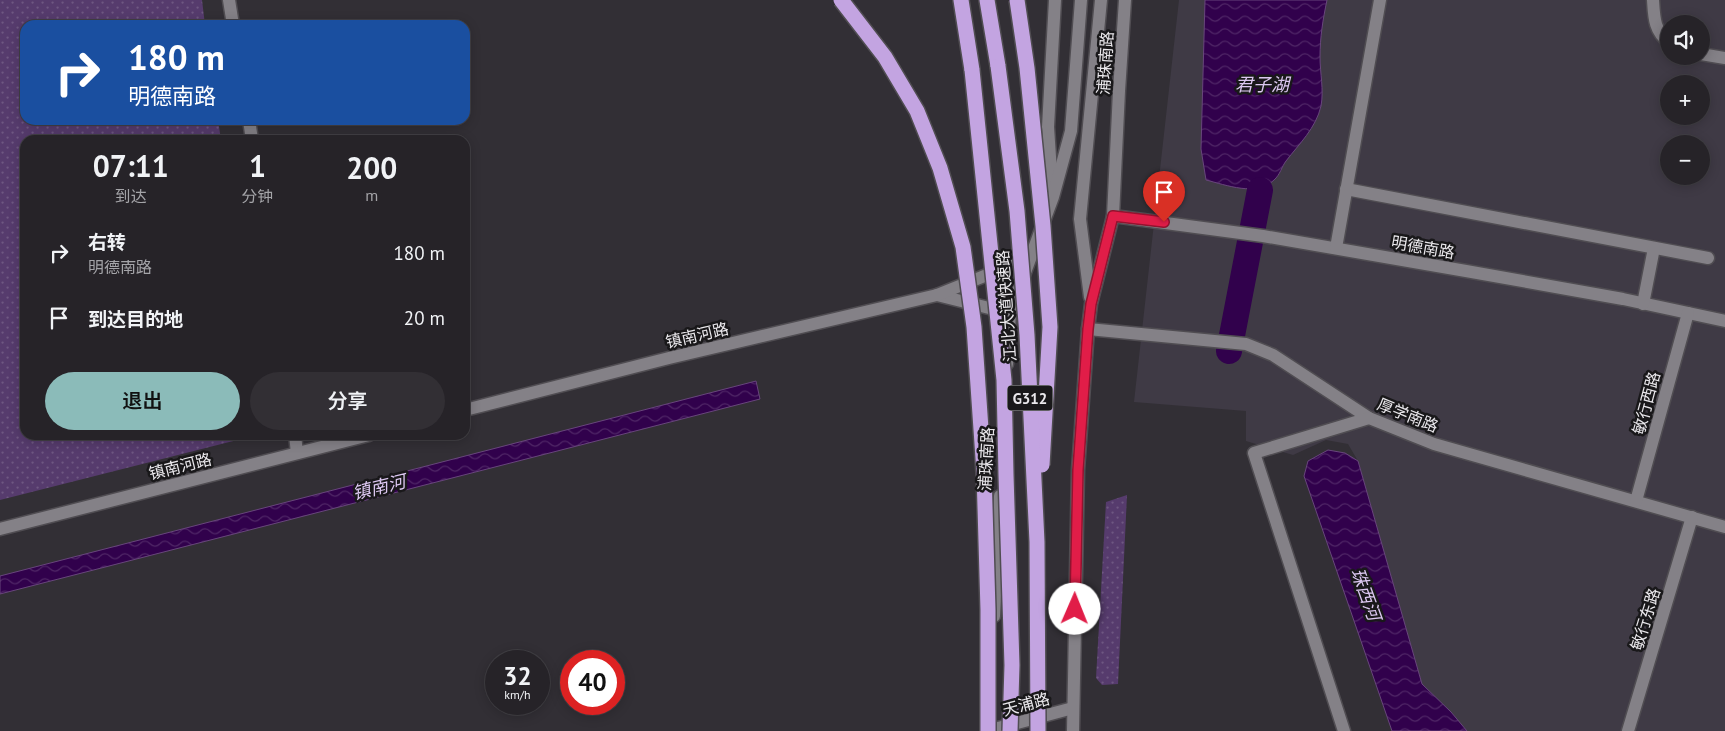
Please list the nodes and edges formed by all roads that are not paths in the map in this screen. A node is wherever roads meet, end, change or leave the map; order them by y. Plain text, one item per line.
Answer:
1 (229, 0) edge
2 (841, 0) edge
3 (961, 0) edge
4 (987, 0) edge
5 (1017, 0) edge
6 (1054, 0) edge
7 (1082, 0) edge
8 (1101, 0) edge
9 (1125, 0) edge
10 (1380, 0) edge
11 (1653, 0) edge
12 (232, 20) edge
13 (1660, 34) edge
14 (1710, 56) edge
15 (1725, 58) edge
16 (1346, 189) junction
17 (1053, 197) junction
18 (1113, 216) junction
19 (1336, 248) junction
20 (1654, 248) junction
21 (1030, 258) junction
22 (1708, 258) dead end
23 (937, 295) junction
24 (1091, 304) junction
25 (1643, 304) junction
26 (1010, 313) junction
27 (1688, 313) junction
28 (1725, 321) edge
29 (1088, 329) junction
30 (470, 409) edge
31 (1369, 418) junction
32 (296, 440) edge
33 (349, 440) edge
34 (297, 453) junction
35 (1636, 501) junction
36 (1692, 517) junction
37 (1725, 527) edge
38 (0, 529) edge
39 (1037, 542) junction
40 (1073, 708) junction
41 (988, 731) edge
42 (1010, 731) edge
43 (1038, 731) edge
44 (1072, 731) edge
45 (1344, 731) edge
46 (1628, 731) edge

1 - 12 street
2 - 41 highway, bridge
3 - 42 highway, 江北大道快速路 / G312, bridge
4 - 39 highway, 江北大道快速路 / G312, bridge
5 - 39 highway, bridge
6 - 17 street, 浦珠南路
7 - 17 street, 浦珠南路
8 - 24 street, 浦珠南路
9 - 18 street, 浦珠南路
10 - 16 street
11 - 13 street
14 - 15 street
16 - 19 street
16 - 20 street
17 - 21 street, 浦珠南路
18 - 19 street, 明德南路
18 - 24 street, 浦珠南路
19 - 25 street, 明德南路
20 - 22 street
20 - 25 street
21 - 23 street, 镇南河路
21 - 26 street, 浦珠南路
23 - 26 street
23 - 30 street, 镇南河路
24 - 29 street, 浦珠南路
25 - 27 street, 明德南路
26 - 41 street, 浦珠南路
27 - 28 street, 明德南路
27 - 35 street, 敏行西路
29 - 31 street, 厚学南路
29 - 40 street, 浦珠南路
31 - 35 street, 厚学南路
31 - 45 street
32 - 34 street
33 - 34 street, 镇南河路
34 - 38 street, 镇南河路
35 - 36 street, 厚学南路
36 - 37 street, 厚学南路
36 - 46 street, 敏行东路
39 - 43 highway, 江北大道快速路 / G312, bridge
40 - 41 street, 天浦路
40 - 44 street, 浦珠南路

